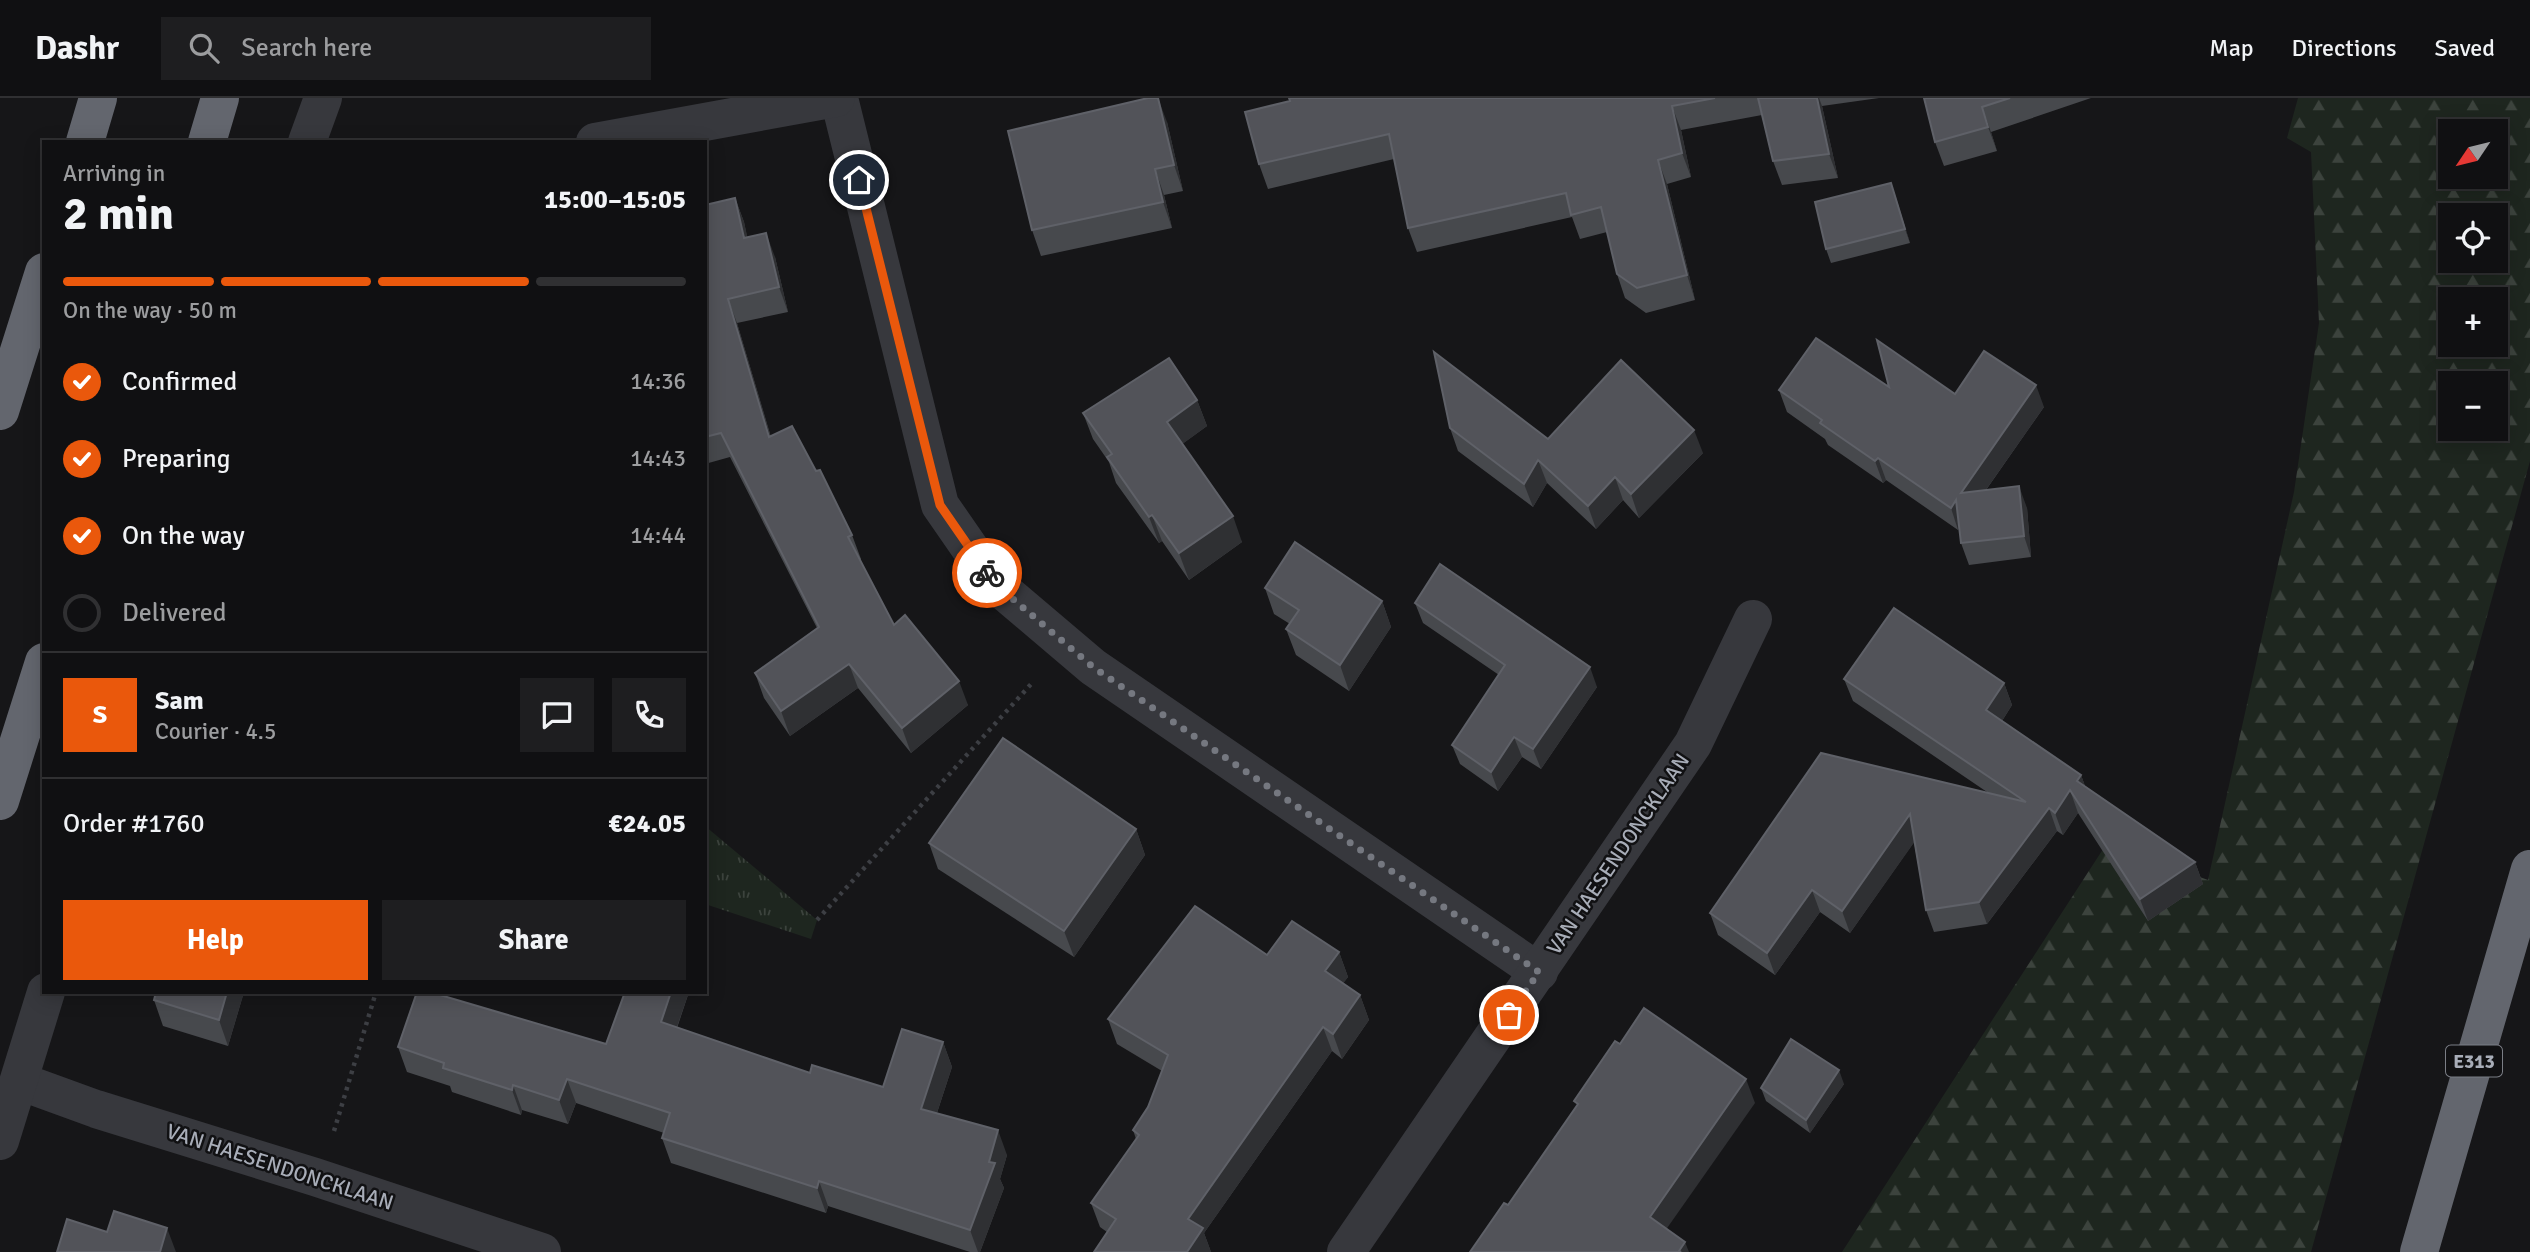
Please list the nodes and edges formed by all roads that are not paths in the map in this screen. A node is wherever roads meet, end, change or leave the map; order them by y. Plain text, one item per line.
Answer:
1 (98, 98) edge
2 (220, 98) edge
3 (323, 98) edge
4 (838, 98) edge
5 (86, 140) edge
6 (208, 140) edge
7 (308, 140) edge
8 (606, 140) edge
9 (42, 278) edge
10 (0, 411) edge
11 (1753, 619) dead end
12 (42, 668) edge
13 (0, 801) edge
14 (2530, 869) edge
15 (1539, 972) junction
16 (45, 994) edge
17 (19, 1081) junction
18 (0, 1141) edge
19 (542, 1252) edge
20 (1346, 1252) edge
21 (2419, 1252) edge

1 - 5 highway
2 - 6 highway
3 - 7 street
4 - 8 street
4 - 15 street
9 - 10 highway
11 - 15 street, VAN HAESENDONCKLAAN
12 - 13 highway
14 - 21 highway, E313
15 - 20 street, VAN HAESENDONCKLAAN
16 - 17 street
17 - 18 street
17 - 19 street, VAN HAESENDONCKLAAN

